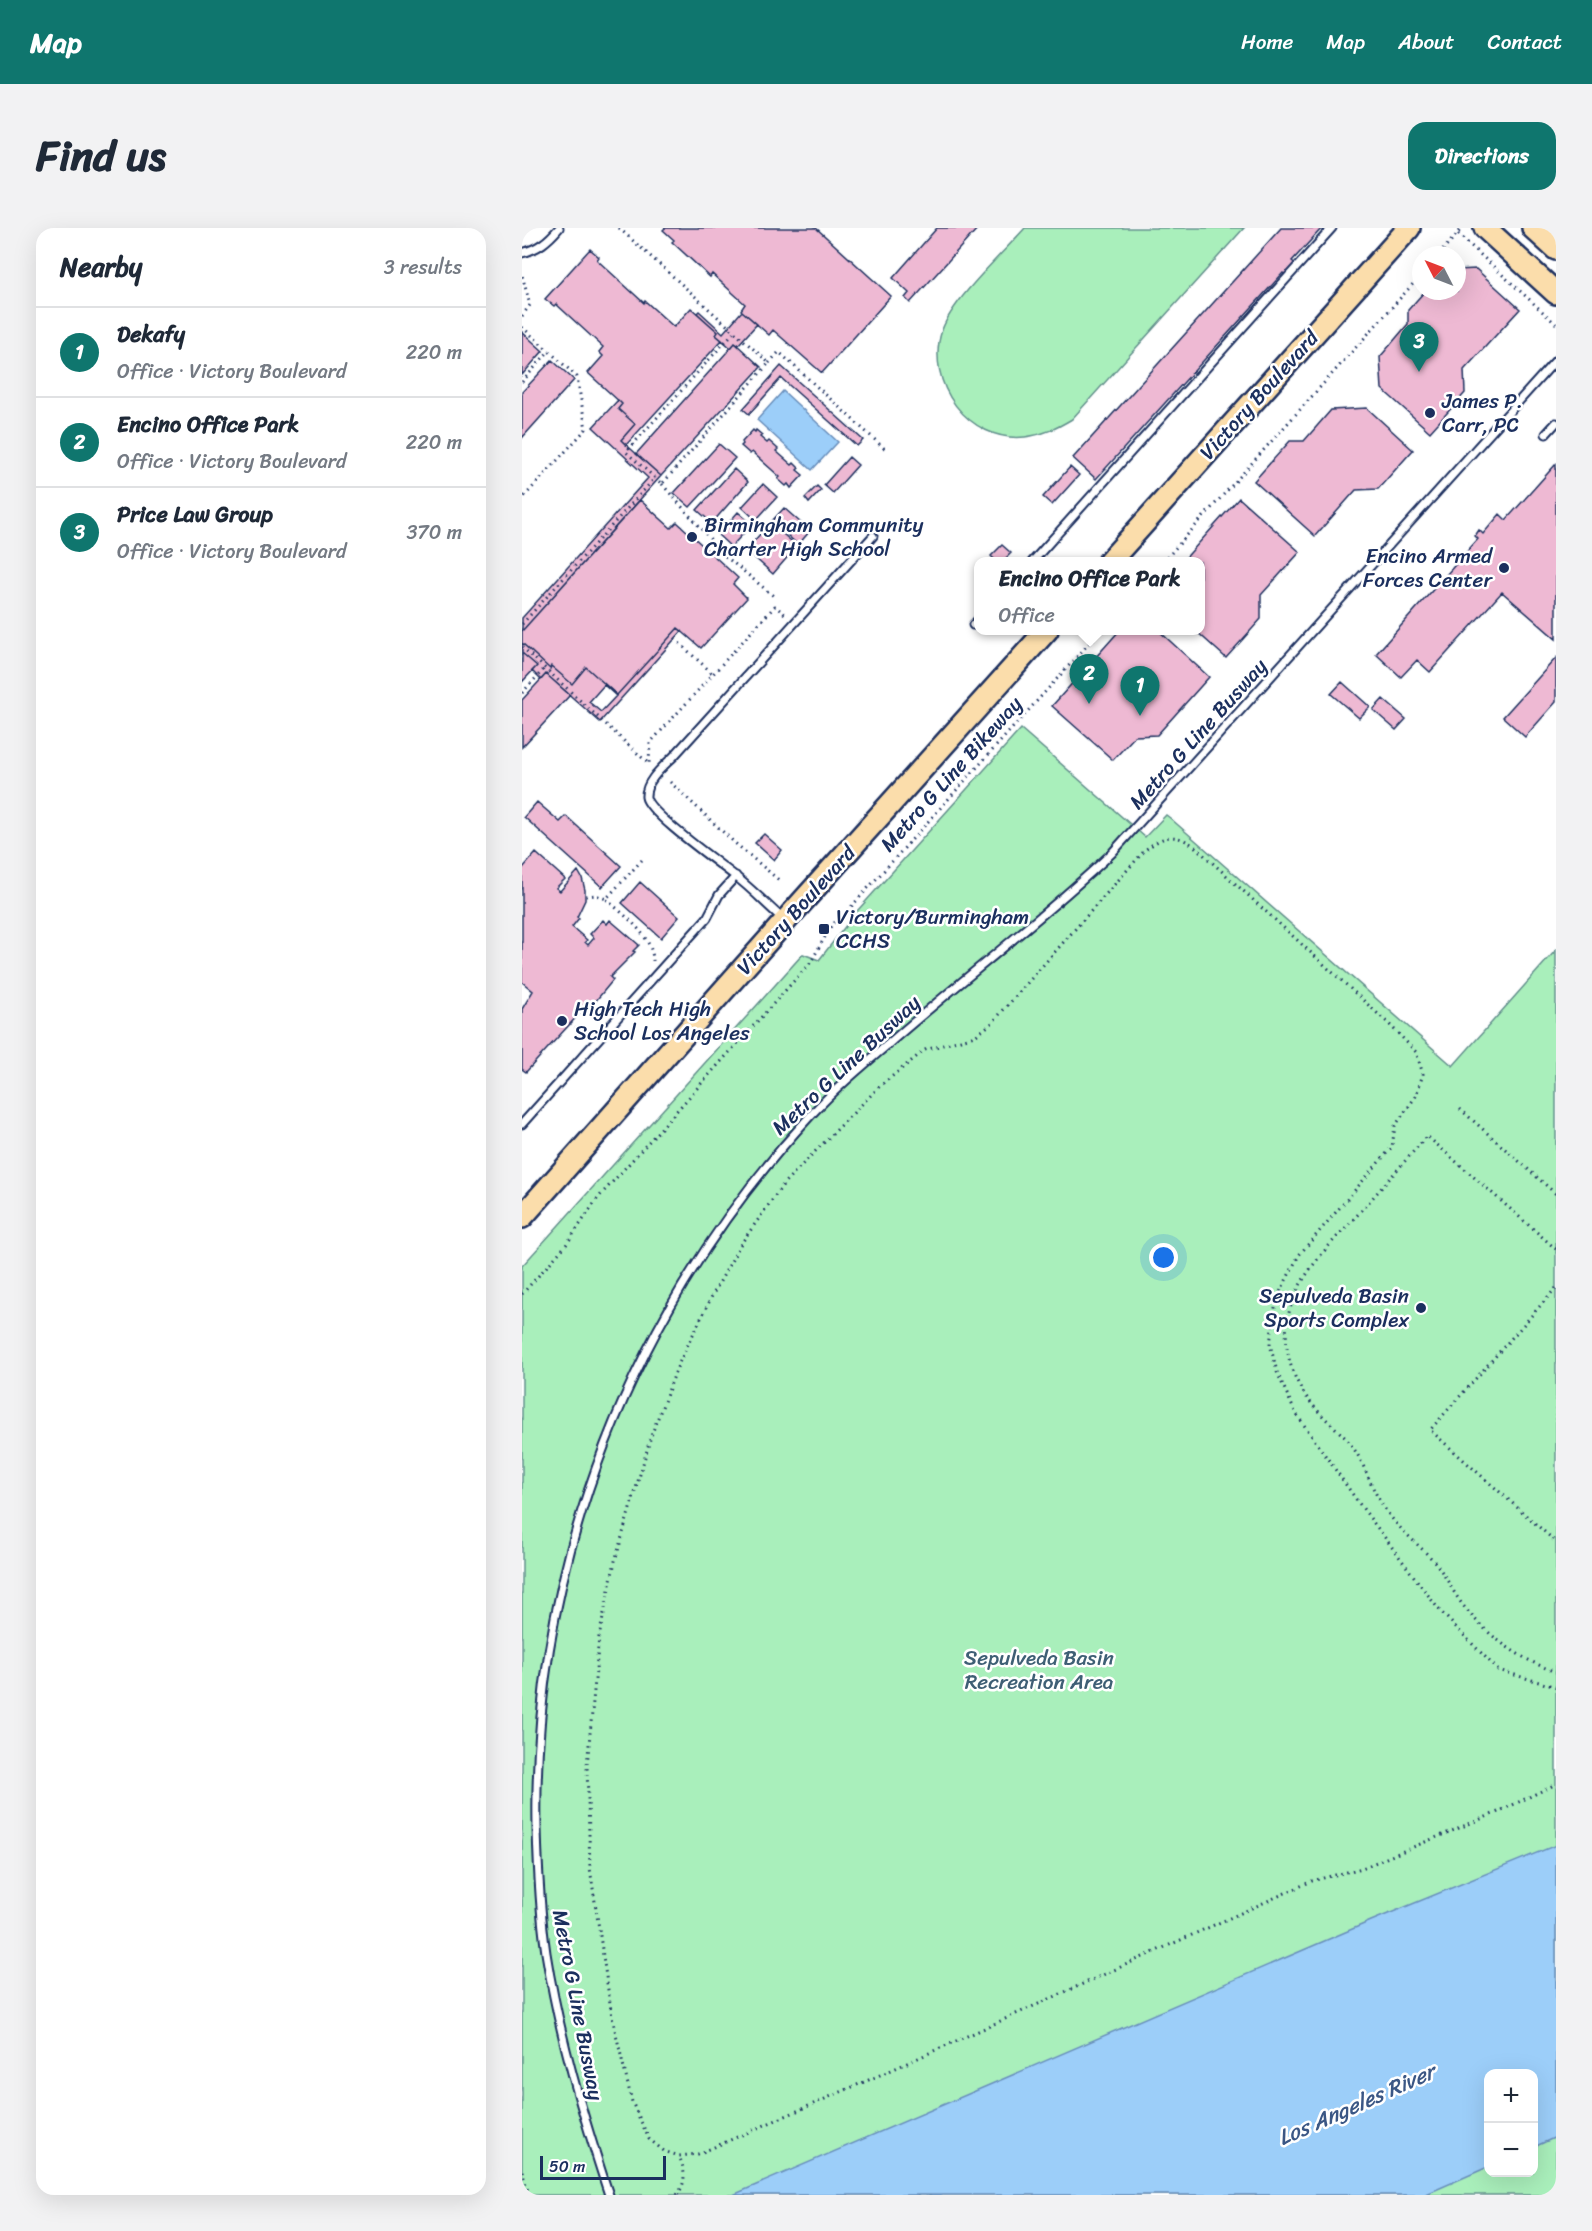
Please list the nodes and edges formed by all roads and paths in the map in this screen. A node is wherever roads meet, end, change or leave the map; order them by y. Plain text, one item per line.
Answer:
1 (558, 228) edge
2 (619, 228) edge
3 (1332, 228) edge
4 (1409, 228) edge
5 (1462, 228) edge
6 (1485, 228) edge
7 (1533, 228) edge
8 (1458, 234) junction
9 (1447, 246) edge
10 (1556, 249) edge
11 (522, 253) edge
12 (522, 275) edge
13 (1412, 285) edge
14 (1556, 293) edge
15 (522, 316) edge
16 (1556, 324) edge
17 (522, 327) edge
18 (734, 332) junction
19 (549, 351) junction
20 (1556, 360) edge
21 (769, 363) junction
22 (522, 382) edge
23 (1556, 423) edge
24 (1546, 434) dead end
25 (886, 450) dead end
26 (655, 478) junction
27 (662, 484) junction
28 (522, 499) edge
29 (873, 536) dead end
30 (1036, 557) edge
31 (1113, 557) edge
32 (1167, 557) edge
33 (776, 598) dead end
34 (795, 623) junction
35 (522, 624) edge
36 (1042, 635) edge
37 (1096, 635) edge
38 (675, 639) dead end
39 (522, 647) edge
40 (545, 668) junction
41 (713, 674) junction
42 (522, 693) edge
43 (670, 782) dead end
44 (642, 860) dead end
45 (736, 876) junction
46 (780, 881) dead end
47 (586, 896) dead end
48 (606, 899) junction
49 (785, 921) junction
50 (653, 963) dead end
51 (571, 1023) dead end
52 (586, 1036) dead end
53 (1460, 1109) dead end
54 (522, 1124) edge
55 (1556, 1194) edge
56 (522, 1217) edge
57 (1556, 1249) edge
58 (1556, 1288) edge
59 (522, 1294) edge
60 (1556, 1542) edge
61 (1556, 1672) edge
62 (1556, 1687) edge
63 (1556, 1784) edge
64 (679, 2156) junction
65 (522, 2171) edge
66 (529, 2195) edge
67 (609, 2195) edge
68 (677, 2195) edge

1 - 11 lane
2 - 18 path
3 - 30 lane
4 - 31 main road, Victory Boulevard
5 - 8 path
6 - 14 main road
7 - 10 main road
8 - 9 path
8 - 16 path
12 - 15 path
13 - 32 path
17 - 19 path
18 - 21 path
18 - 26 path
19 - 22 path
19 - 28 path
20 - 67 lane, Metro G Line Busway
21 - 25 path
21 - 27 path
23 - 24 lane
26 - 27 path
26 - 35 path
27 - 33 path
29 - 34 lane
34 - 41 path
34 - 45 lane
36 - 49 main road, Victory Boulevard
37 - 59 path, Metro G Line Bikeway
38 - 41 path
39 - 40 path
40 - 41 path
40 - 42 path
43 - 46 path
44 - 48 path
45 - 49 lane
45 - 54 lane
47 - 48 path
48 - 50 path
49 - 56 main road, Victory Boulevard
51 - 52 path
53 - 55 path
57 - 61 path
58 - 60 path
62 - 64 path
63 - 64 path
64 - 68 path
65 - 66 path

